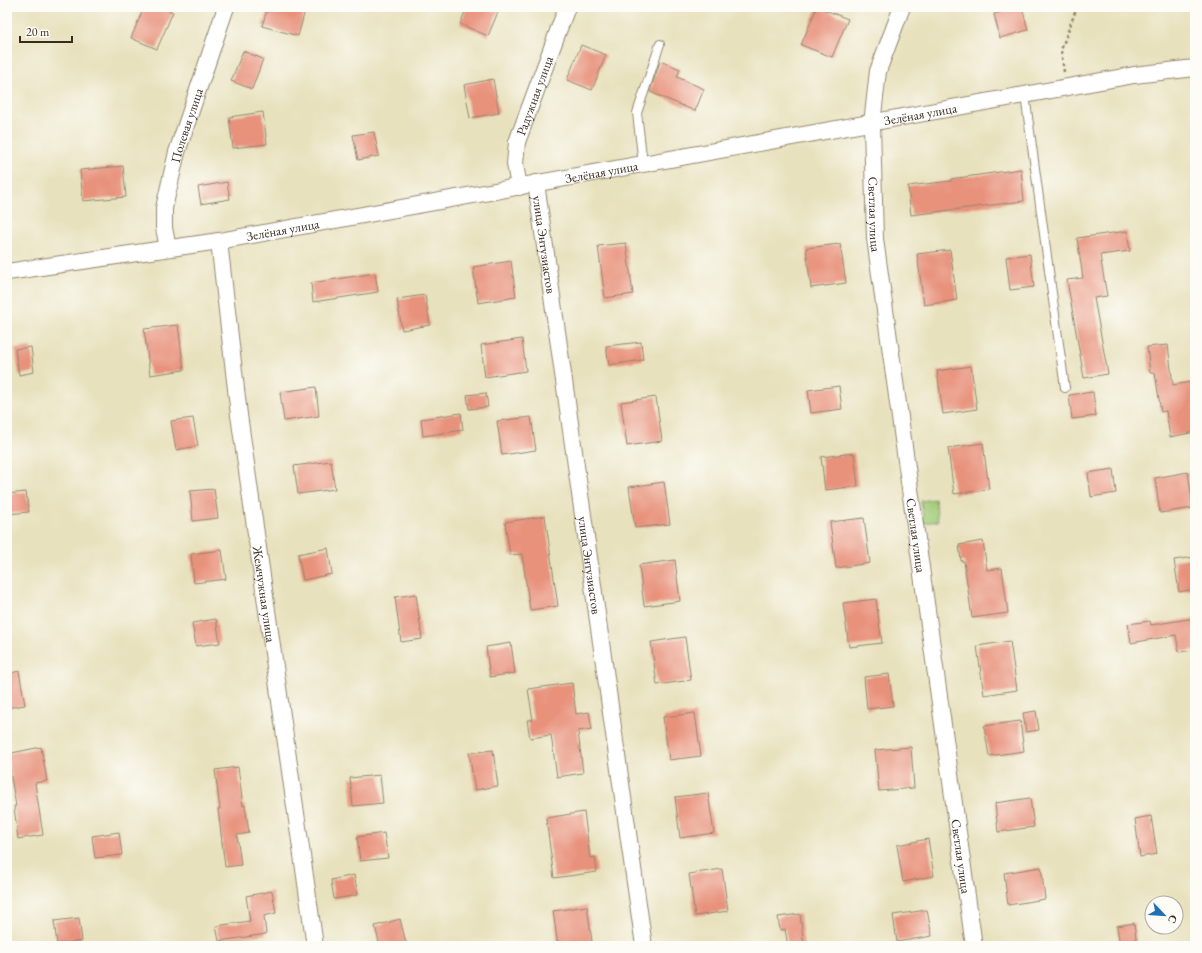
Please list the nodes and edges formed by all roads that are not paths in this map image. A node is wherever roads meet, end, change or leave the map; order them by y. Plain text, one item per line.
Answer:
1 (226, 7) edge
2 (567, 7) edge
3 (902, 7) edge
4 (660, 44) dead end
5 (1195, 68) edge
6 (1025, 95) junction
7 (872, 124) junction
8 (643, 164) junction
9 (536, 183) junction
10 (519, 187) junction
11 (219, 241) junction
12 (168, 248) junction
13 (7, 272) edge
14 (1065, 388) dead end
15 (315, 946) edge
16 (644, 946) edge
17 (974, 946) edge

1 - 12 street, Полевая улица
2 - 10 street, Радужная улица
3 - 7 street, Светлая улица
4 - 8 lane
5 - 6 street, Зелёная улица
6 - 7 street, Зелёная улица
6 - 14 lane
7 - 8 street, Зелёная улица
7 - 17 street, Светлая улица
8 - 9 street, Зелёная улица
9 - 10 street, Зелёная улица
9 - 16 street, улица Энтузиастов
10 - 11 street, Зелёная улица
11 - 12 street, Зелёная улица
11 - 15 street, Жемчужная улица
12 - 13 street, Зелёная улица

